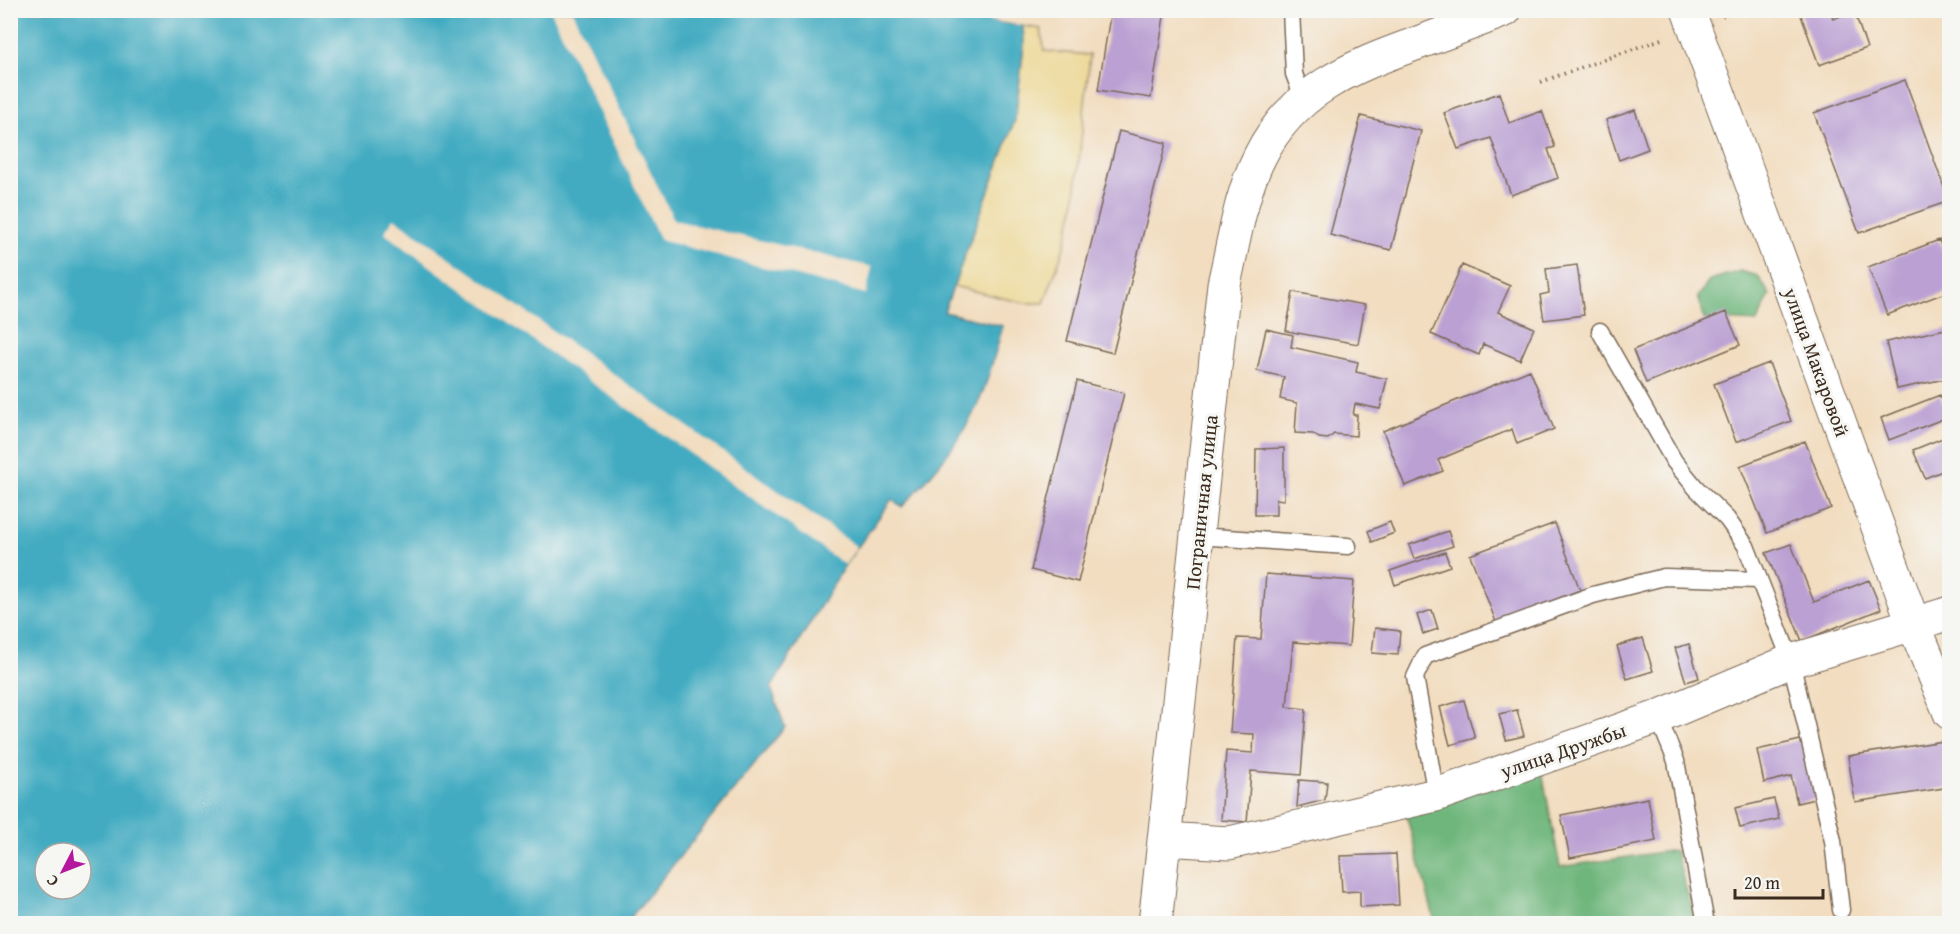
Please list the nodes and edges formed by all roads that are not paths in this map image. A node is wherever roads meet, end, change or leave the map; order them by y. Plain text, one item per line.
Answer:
1 (1291, 10) edge
2 (1505, 10) edge
3 (1691, 19) edge
4 (1304, 100) junction
5 (1600, 331) dead end
6 (1197, 536) junction
7 (1348, 546) dead end
8 (1759, 580) junction
9 (1950, 613) edge
10 (1914, 624) junction
11 (1791, 662) junction
12 (1950, 713) edge
13 (1658, 717) junction
14 (1436, 795) junction
15 (1165, 839) junction
16 (1841, 910) dead end
17 (1155, 924) edge
18 (1706, 924) edge

1 - 4 lane
2 - 4 street, Пограничная улица
3 - 10 street, улица Макаровой
4 - 6 street, Пограничная улица
5 - 8 lane
6 - 7 lane
6 - 15 street, Пограничная улица
8 - 11 lane
8 - 14 lane
9 - 10 street, улица Дружбы
10 - 11 street, улица Дружбы
10 - 12 street, улица Макаровой
11 - 13 street, улица Дружбы
11 - 16 lane
13 - 14 street, улица Дружбы
13 - 18 lane
14 - 15 street, улица Дружбы
15 - 17 street, Пограничная улица

